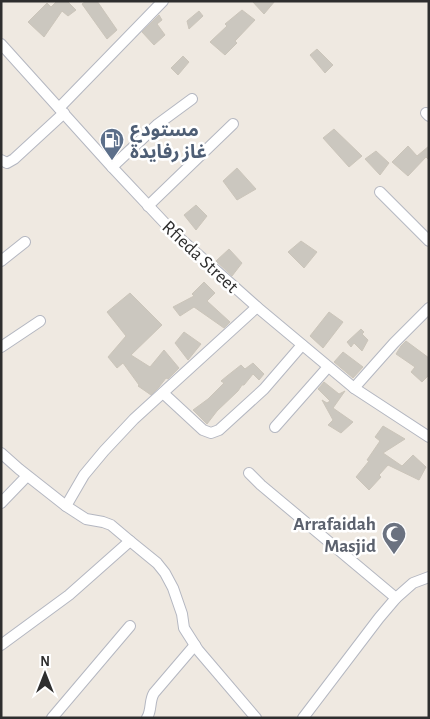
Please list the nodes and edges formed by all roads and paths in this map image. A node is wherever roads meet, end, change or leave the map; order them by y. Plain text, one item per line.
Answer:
1 (163, 1) edge
2 (1, 44) edge
3 (192, 98) dead end
4 (62, 111) junction
5 (233, 124) dead end
6 (1, 160) edge
7 (112, 168) junction
8 (380, 192) dead end
9 (148, 206) junction
10 (429, 241) edge
11 (25, 242) dead end
12 (1, 261) edge
13 (257, 307) junction
14 (429, 308) edge
15 (40, 321) dead end
16 (302, 345) junction
17 (1, 347) edge
18 (328, 367) junction
19 (354, 388) junction
20 (163, 393) junction
21 (275, 427) dead end
22 (429, 438) edge
23 (1, 453) edge
24 (248, 473) dead end
25 (27, 476) junction
26 (1, 503) edge
27 (66, 506) junction
28 (130, 541) junction
29 (429, 577) edge
30 (396, 598) junction
31 (130, 626) dead end
32 (1, 645) edge
33 (195, 646) junction
34 (52, 718) edge
35 (146, 718) edge
36 (256, 718) edge
37 (302, 718) edge

1 - 4 street
2 - 4 street, Rfieda Street
3 - 7 street
4 - 6 street
4 - 7 street, Rfieda Street
5 - 9 street
7 - 9 street, Rfieda Street
8 - 10 street
9 - 13 street, Rfieda Street
11 - 12 street
13 - 16 street, Rfieda Street
13 - 20 street
14 - 19 street
15 - 17 street
16 - 18 street, Rfieda Street
16 - 20 street
18 - 19 street, Rfieda Street
18 - 21 street
19 - 22 street, Rfieda Street
20 - 27 street
23 - 25 street
24 - 30 street
25 - 26 street
25 - 27 street
27 - 28 street
28 - 32 street
28 - 33 street
29 - 30 street
30 - 37 street
31 - 34 street
33 - 35 street
33 - 36 street

